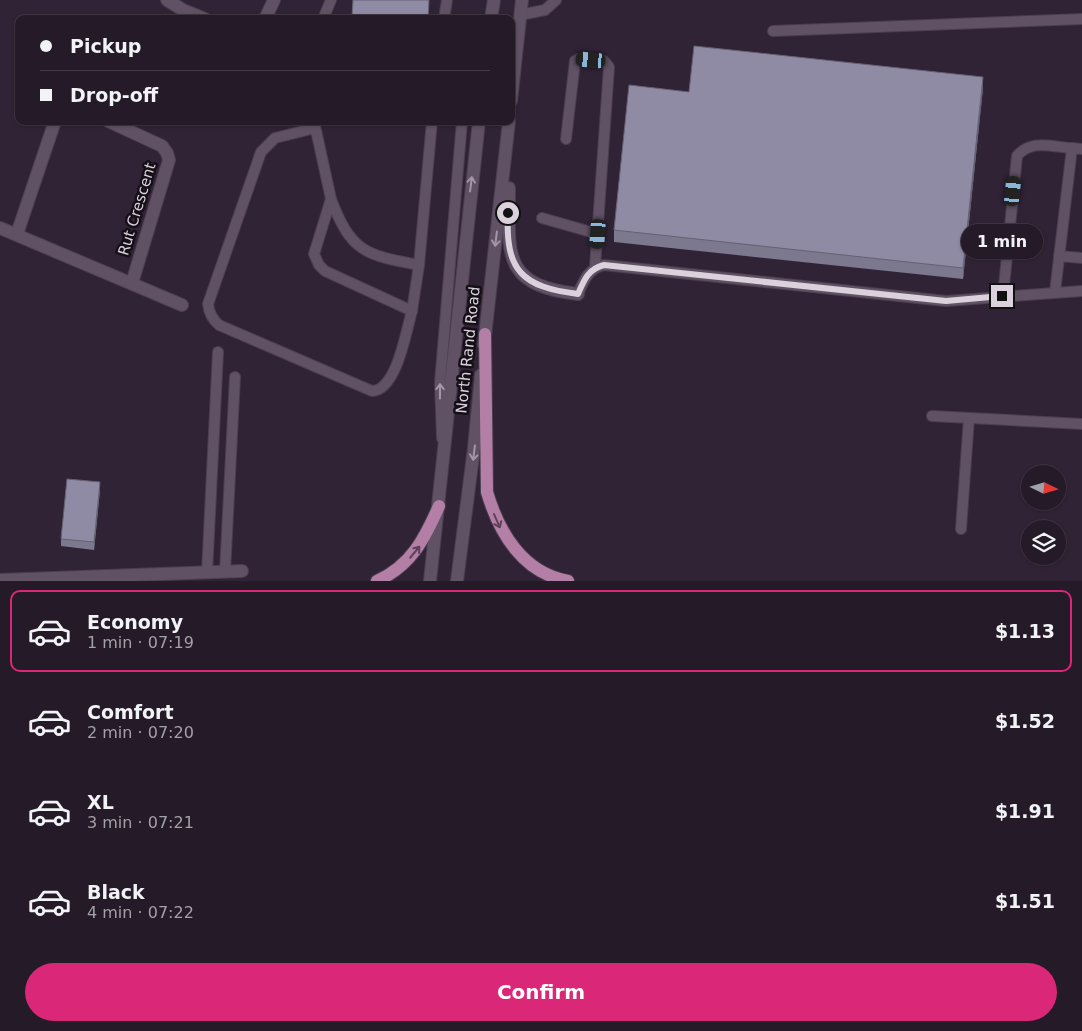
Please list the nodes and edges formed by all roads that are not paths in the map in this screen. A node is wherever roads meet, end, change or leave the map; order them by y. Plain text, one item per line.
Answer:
1 (167, 0) edge
2 (274, 0) edge
3 (331, 0) edge
4 (447, 0) edge
5 (522, 0) edge
6 (556, 0) edge
7 (196, 15) edge
8 (267, 15) edge
9 (325, 15) edge
10 (445, 15) edge
11 (520, 15) junction
12 (1082, 19) edge
13 (773, 31) dead end
14 (515, 63) edge
15 (54, 125) edge
16 (117, 125) edge
17 (314, 125) edge
18 (432, 125) edge
19 (462, 125) edge
20 (479, 125) edge
21 (509, 125) edge
22 (509, 125) edge
23 (566, 139) dead end
24 (1077, 149) edge
25 (331, 199) junction
26 (542, 218) dead end
27 (0, 228) edge
28 (17, 234) junction
29 (598, 234) junction
30 (1059, 256) junction
31 (1082, 258) edge
32 (419, 265) junction
33 (595, 267) junction
34 (132, 282) junction
35 (1055, 292) junction
36 (1082, 292) edge
37 (578, 294) joint
38 (1002, 296) junction
39 (182, 305) dead end
40 (412, 311) junction
41 (485, 334) junction
42 (218, 352) dead end
43 (235, 377) dead end
44 (932, 416) dead end
45 (969, 418) junction
46 (1082, 424) edge
47 (444, 457) junction
48 (439, 506) junction
49 (961, 529) dead end
50 (242, 571) dead end
51 (207, 572) junction
52 (225, 572) junction
53 (0, 580) edge
54 (377, 581) edge
55 (430, 581) edge
56 (457, 581) edge
57 (568, 581) edge

1 - 7 main road
2 - 8 main road
3 - 9 lane
4 - 10 lane
5 - 11 main road
6 - 11 lane
11 - 14 main road
12 - 13 lane
15 - 28 main road
16 - 34 main road, Rut Crescent
17 - 25 lane
17 - 40 lane
18 - 32 lane
47 -> 19 lane
47 -> 20 main road, North Rand Road
21 - 37 main road
22 -> 41 main road, North Rand Road
23 - 29 lane
24 - 30 lane
24 - 38 lane
25 - 32 lane
25 - 40 lane
26 - 29 lane
27 - 28 main road
28 - 34 main road
29 - 33 lane
30 - 31 lane
30 - 35 lane
32 - 40 lane
33 - 37 lane
33 - 38 lane
34 - 39 main road
35 - 36 lane
35 - 38 lane
41 -> 56 main road, North Rand Road
41 -> 57 main road
42 - 51 lane
43 - 52 lane
44 - 45 lane
45 - 46 lane
45 - 49 lane
47 - 48 main road, North Rand Road
54 -> 48 main road
48 - 55 main road, North Rand Road
50 - 52 main road
51 - 52 main road
51 - 53 main road

